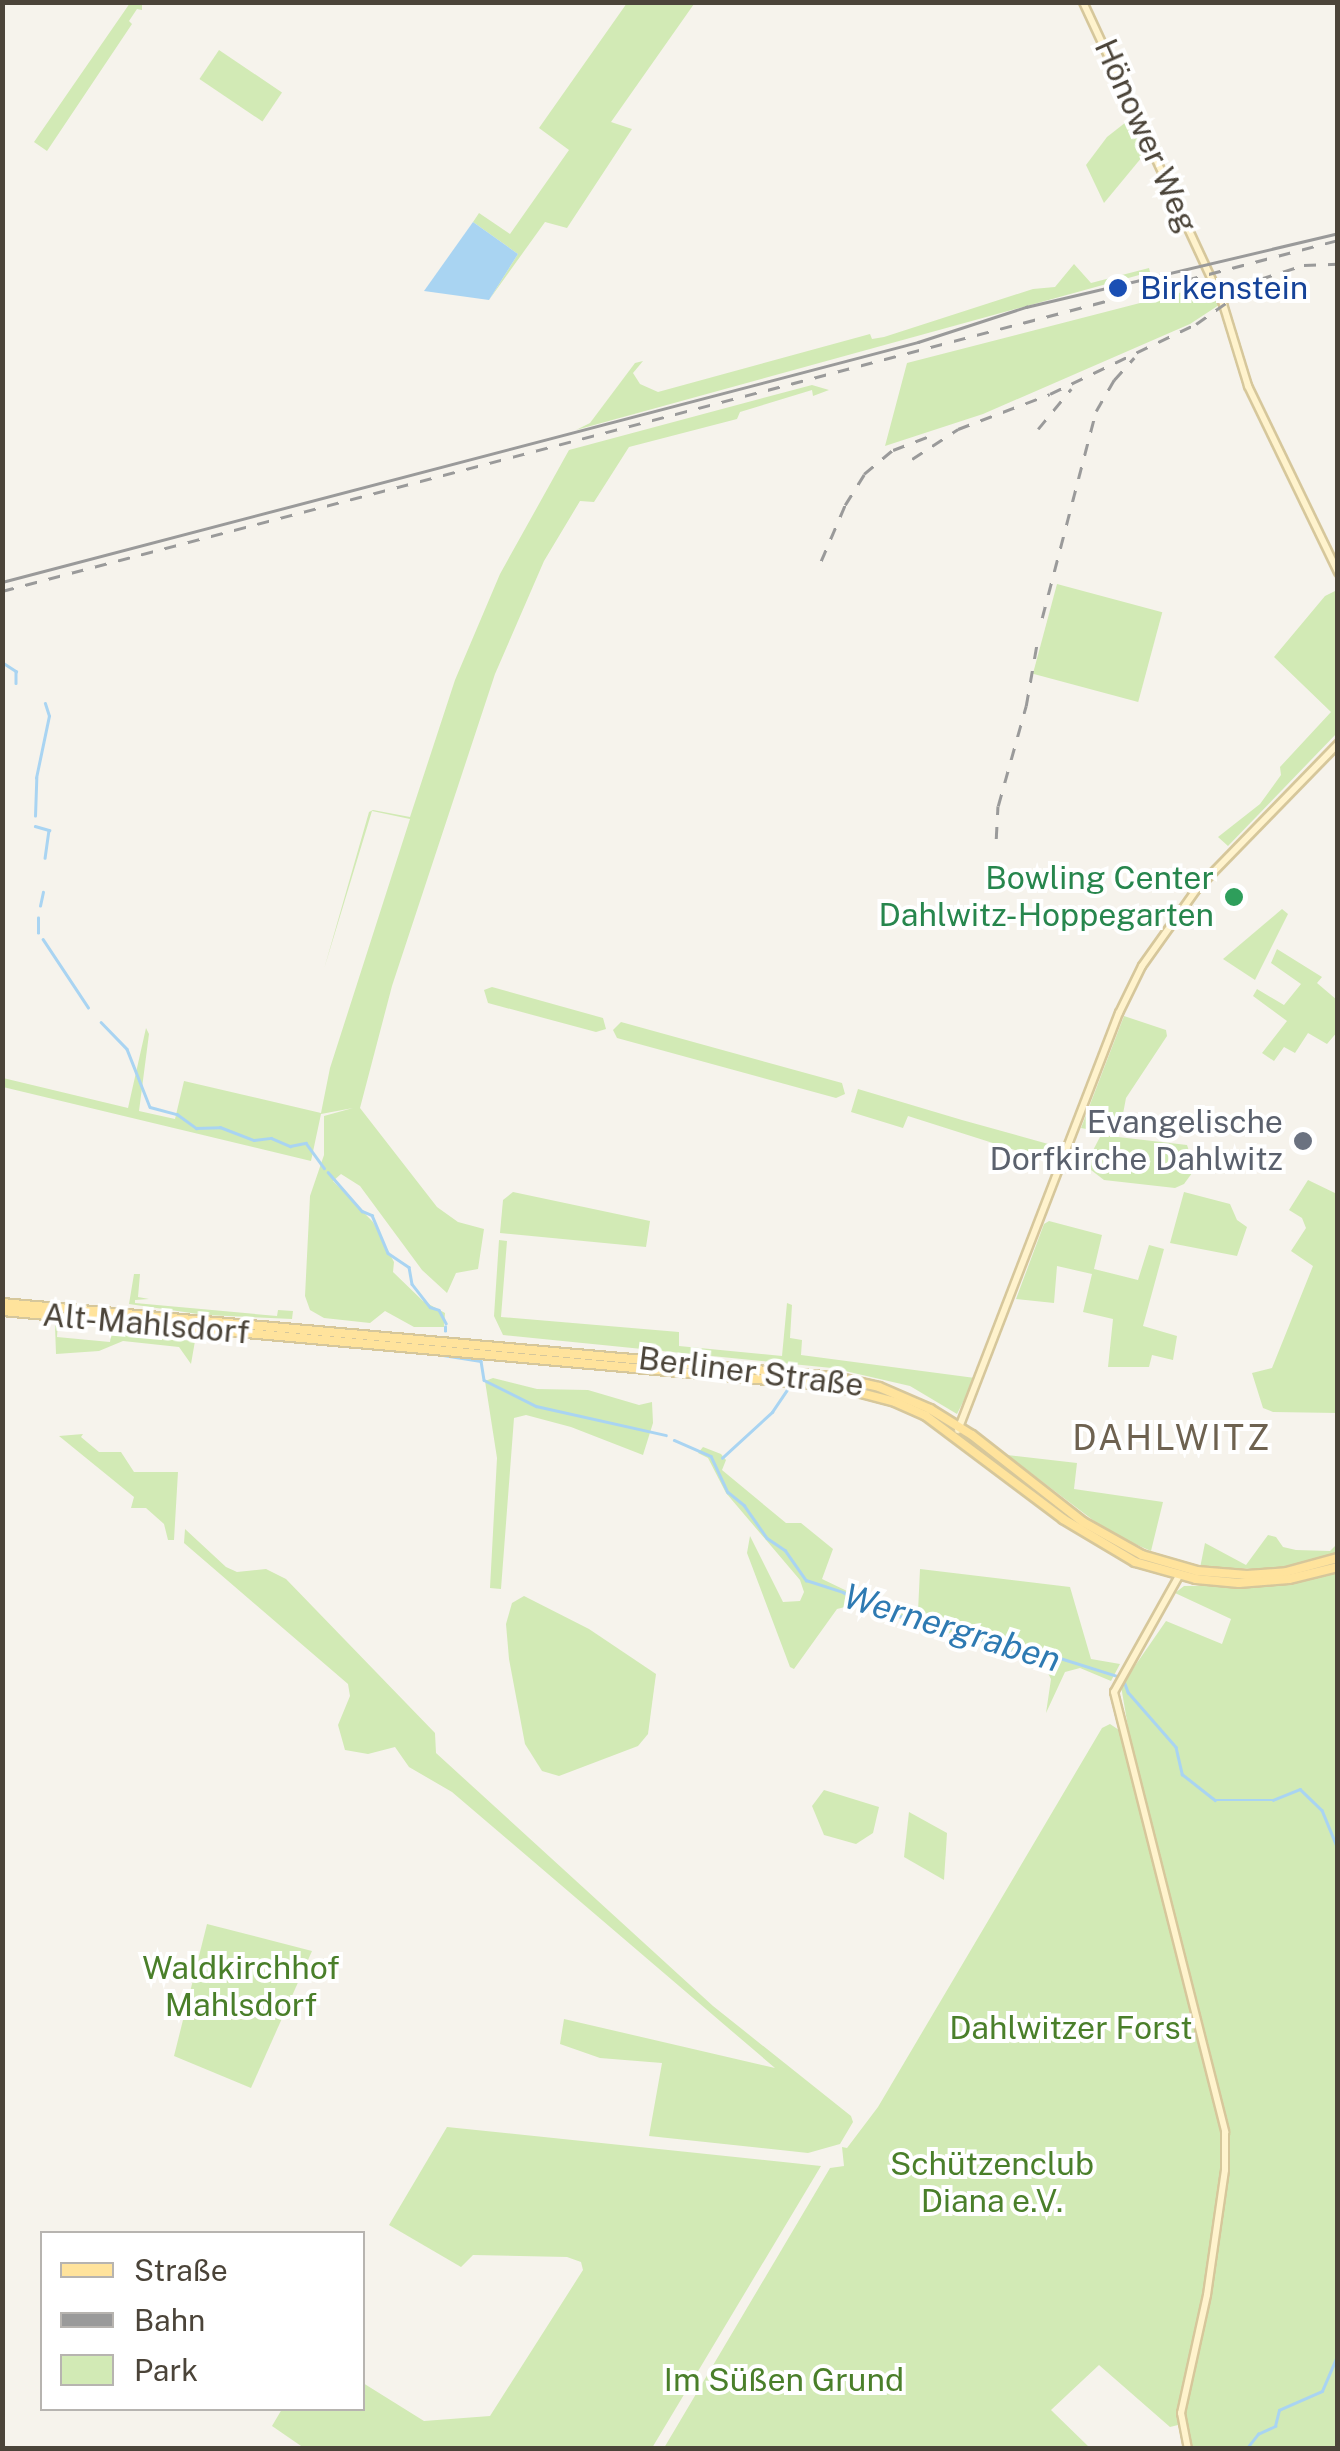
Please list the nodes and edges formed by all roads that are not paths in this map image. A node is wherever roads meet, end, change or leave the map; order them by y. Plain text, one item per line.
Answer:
1 (1083, 2) edge
2 (1338, 572) edge
3 (1338, 744) edge
4 (2, 1303) edge
5 (2, 1312) edge
6 (290, 1332) junction
7 (958, 1431) junction
8 (1338, 1558) edge
9 (1338, 1567) edge
10 (1182, 1572) junction
11 (1188, 2448) edge

1 - 2 main road, Hönower Weg
3 - 7 main road
4 - 6 main road, Alt-Mahlsdorf
5 - 6 main road, Alt-Mahlsdorf
6 - 7 main road, Berliner Straße
7 - 10 main road, Berliner Straße
8 - 10 main road, Berliner Straße
9 - 10 main road, Berliner Straße
10 - 11 main road

